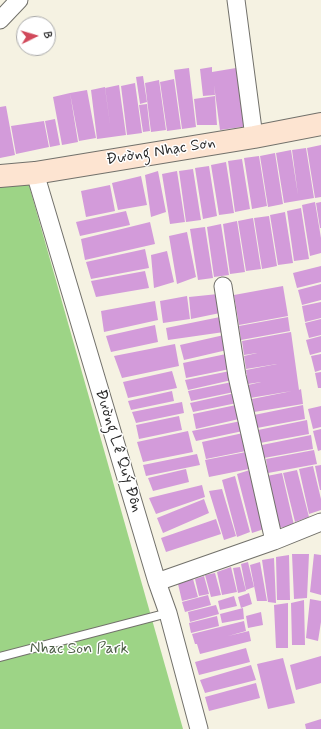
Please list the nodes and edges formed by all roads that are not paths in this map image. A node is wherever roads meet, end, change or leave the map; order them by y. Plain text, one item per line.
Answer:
1 (19, 0) edge
2 (236, 0) edge
3 (0, 20) edge
4 (321, 124) edge
5 (254, 136) junction
6 (35, 173) junction
7 (0, 176) edge
8 (223, 286) dead end
9 (321, 522) edge
10 (274, 541) junction
11 (157, 582) junction
12 (168, 612) junction
13 (0, 658) edge
14 (199, 729) edge

1 - 3 street
2 - 5 street
4 - 5 main road, Đường Nhạc Sơn
5 - 6 main road, Đường Nhạc Sơn
6 - 7 main road, Đường Nhạc Sơn
6 - 11 street, Đường Lê Quý Đôn
8 - 10 street
9 - 10 street
10 - 11 street
11 - 12 street, Đường Lê Quý Đôn
12 - 13 lane
12 - 14 street, Đường Lê Quý Đôn

